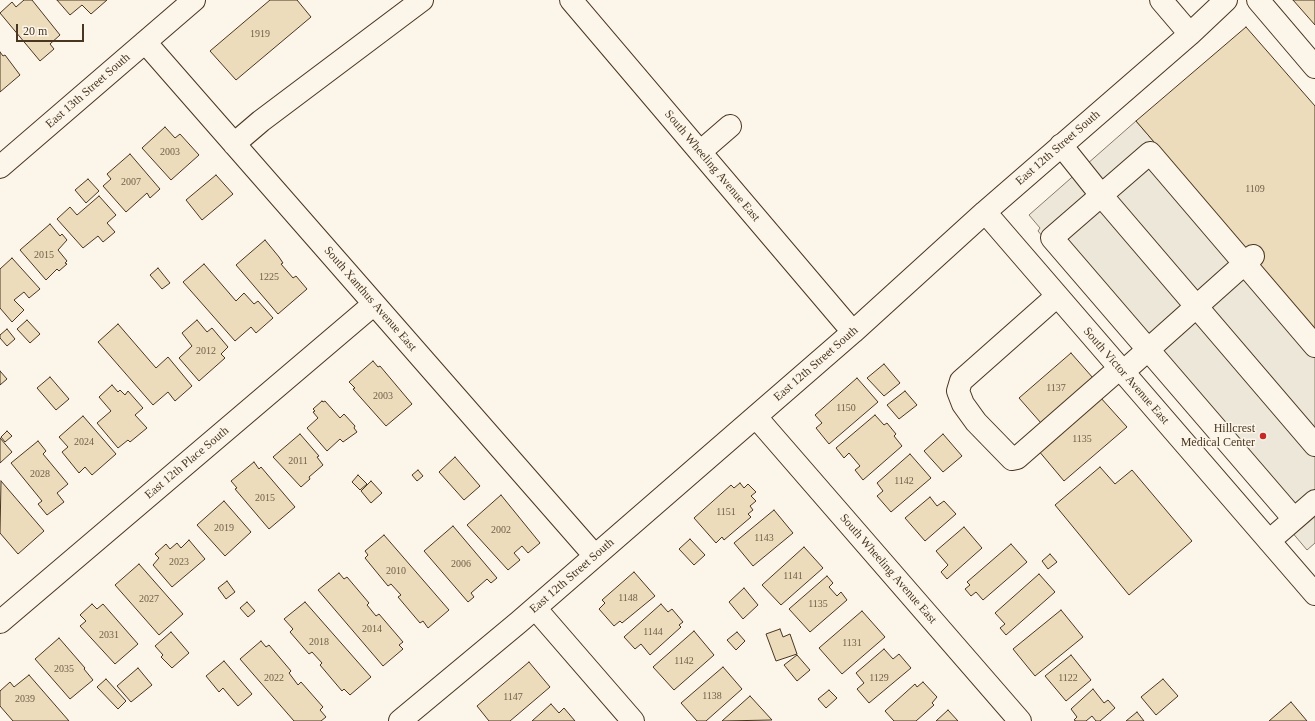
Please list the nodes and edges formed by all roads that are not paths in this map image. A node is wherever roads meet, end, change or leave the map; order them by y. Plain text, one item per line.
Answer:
1 (194, 0) edge
2 (422, 0) edge
3 (571, 0) edge
4 (1161, 0) edge
5 (1226, 0) edge
6 (1258, 0) edge
7 (1190, 34) junction
8 (145, 42) junction
9 (1315, 67) edge
10 (730, 126) dead end
11 (234, 144) junction
12 (1061, 145) junction
13 (700, 152) junction
14 (0, 167) edge
15 (1101, 195) junction
16 (985, 212) junction
17 (1249, 260) junction
18 (1057, 296) junction
19 (374, 304) junction
20 (1197, 306) junction
21 (853, 332) junction
22 (1315, 346) edge
23 (1149, 349) junction
24 (1122, 370) junction
25 (756, 417) junction
26 (1315, 445) edge
27 (1315, 501) edge
28 (1294, 519) junction
29 (1269, 541) junction
30 (595, 556) junction
31 (1315, 594) edge
32 (535, 608) junction
33 (0, 622) edge
34 (400, 721) edge
35 (633, 721) edge
36 (1020, 721) edge

1 - 8 street, East 13th Street South
2 - 11 street
3 - 13 street, South Wheeling Avenue East
4 - 7 street
5 - 7 street, East 12th Street South
6 - 9 street
7 - 12 street, East 12th Street South
8 - 11 street, South Xanthus Avenue East
8 - 14 street, East 13th Street South
10 - 13 street
11 - 19 street, South Xanthus Avenue East
12 - 15 street
12 - 16 street, East 12th Street South
13 - 21 street, South Wheeling Avenue East
15 - 17 street
15 - 20 street
15 - 23 street
16 - 18 street, South Victor Avenue East
16 - 21 street, East 12th Street South
17 - 20 street
17 - 22 street
18 - 24 street, South Victor Avenue East
18 - 24 street
19 - 30 street, South Xanthus Avenue East
19 - 33 street, East 12th Place South
20 - 23 street
20 - 26 street
21 - 25 street, East 12th Street South
23 - 24 street
23 - 28 street
24 - 29 street, South Victor Avenue East
25 - 30 street, East 12th Street South
25 - 36 street, South Wheeling Avenue East
27 - 28 street
28 - 29 street
29 - 31 street, South Victor Avenue East
30 - 32 street, East 12th Street South
32 - 34 street, East 12th Street South
32 - 35 street

